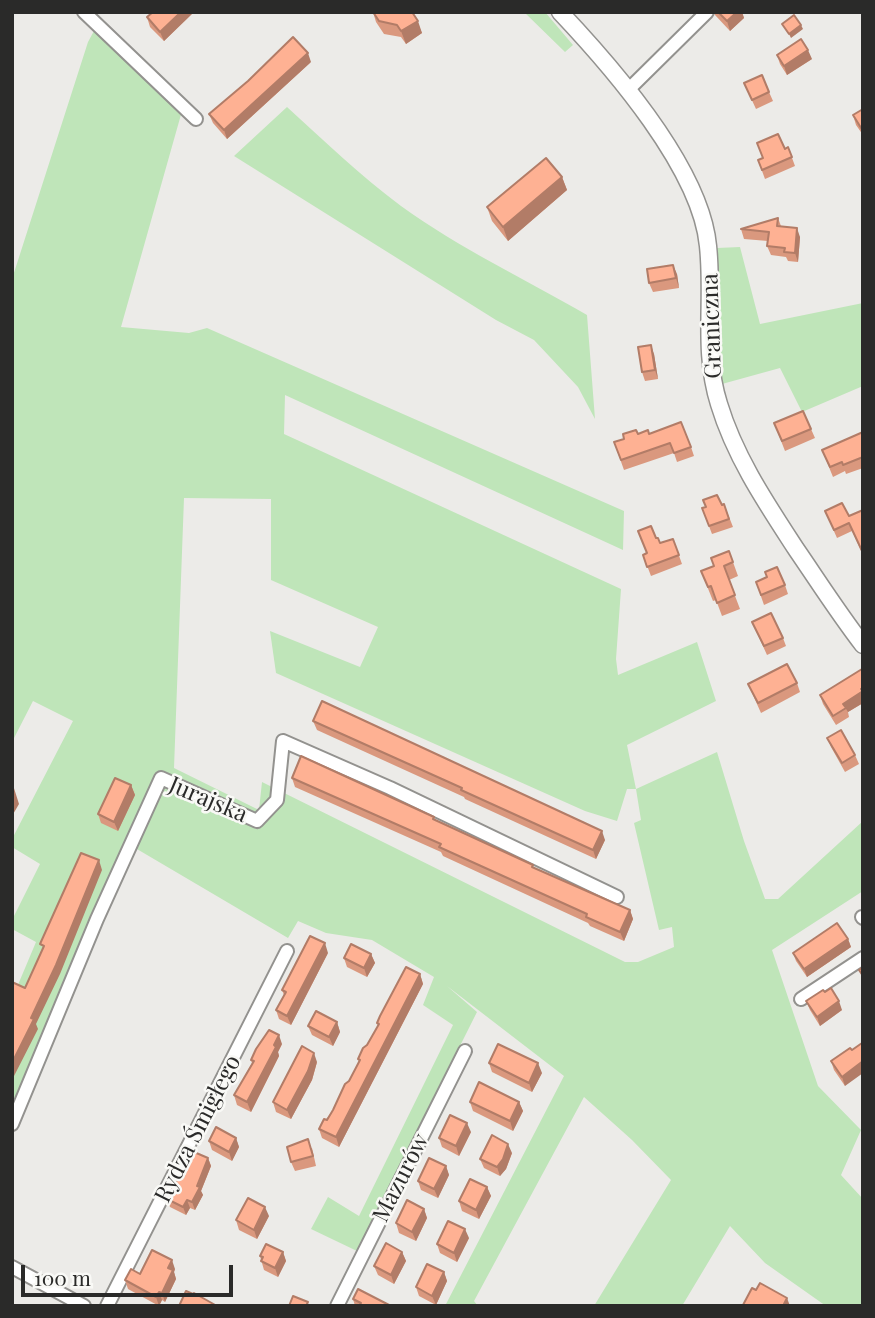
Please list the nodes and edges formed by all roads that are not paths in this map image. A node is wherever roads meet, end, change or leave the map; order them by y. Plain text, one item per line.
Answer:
1 (84, 12) edge
2 (560, 12) edge
3 (707, 12) edge
4 (628, 90) junction
5 (196, 119) dead end
6 (863, 645) edge
7 (617, 897) dead end
8 (287, 951) dead end
9 (863, 958) edge
10 (801, 999) dead end
11 (465, 1051) dead end
12 (12, 1124) edge
13 (12, 1267) edge
14 (84, 1306) edge
15 (107, 1306) edge
16 (337, 1306) edge

1 - 5 street
2 - 4 street, Graniczna
3 - 4 street
4 - 6 street, Graniczna
7 - 12 street, Jurajska
8 - 15 street, Rydza Śmigłego
9 - 10 street
11 - 16 street, Mazurów
13 - 14 street

